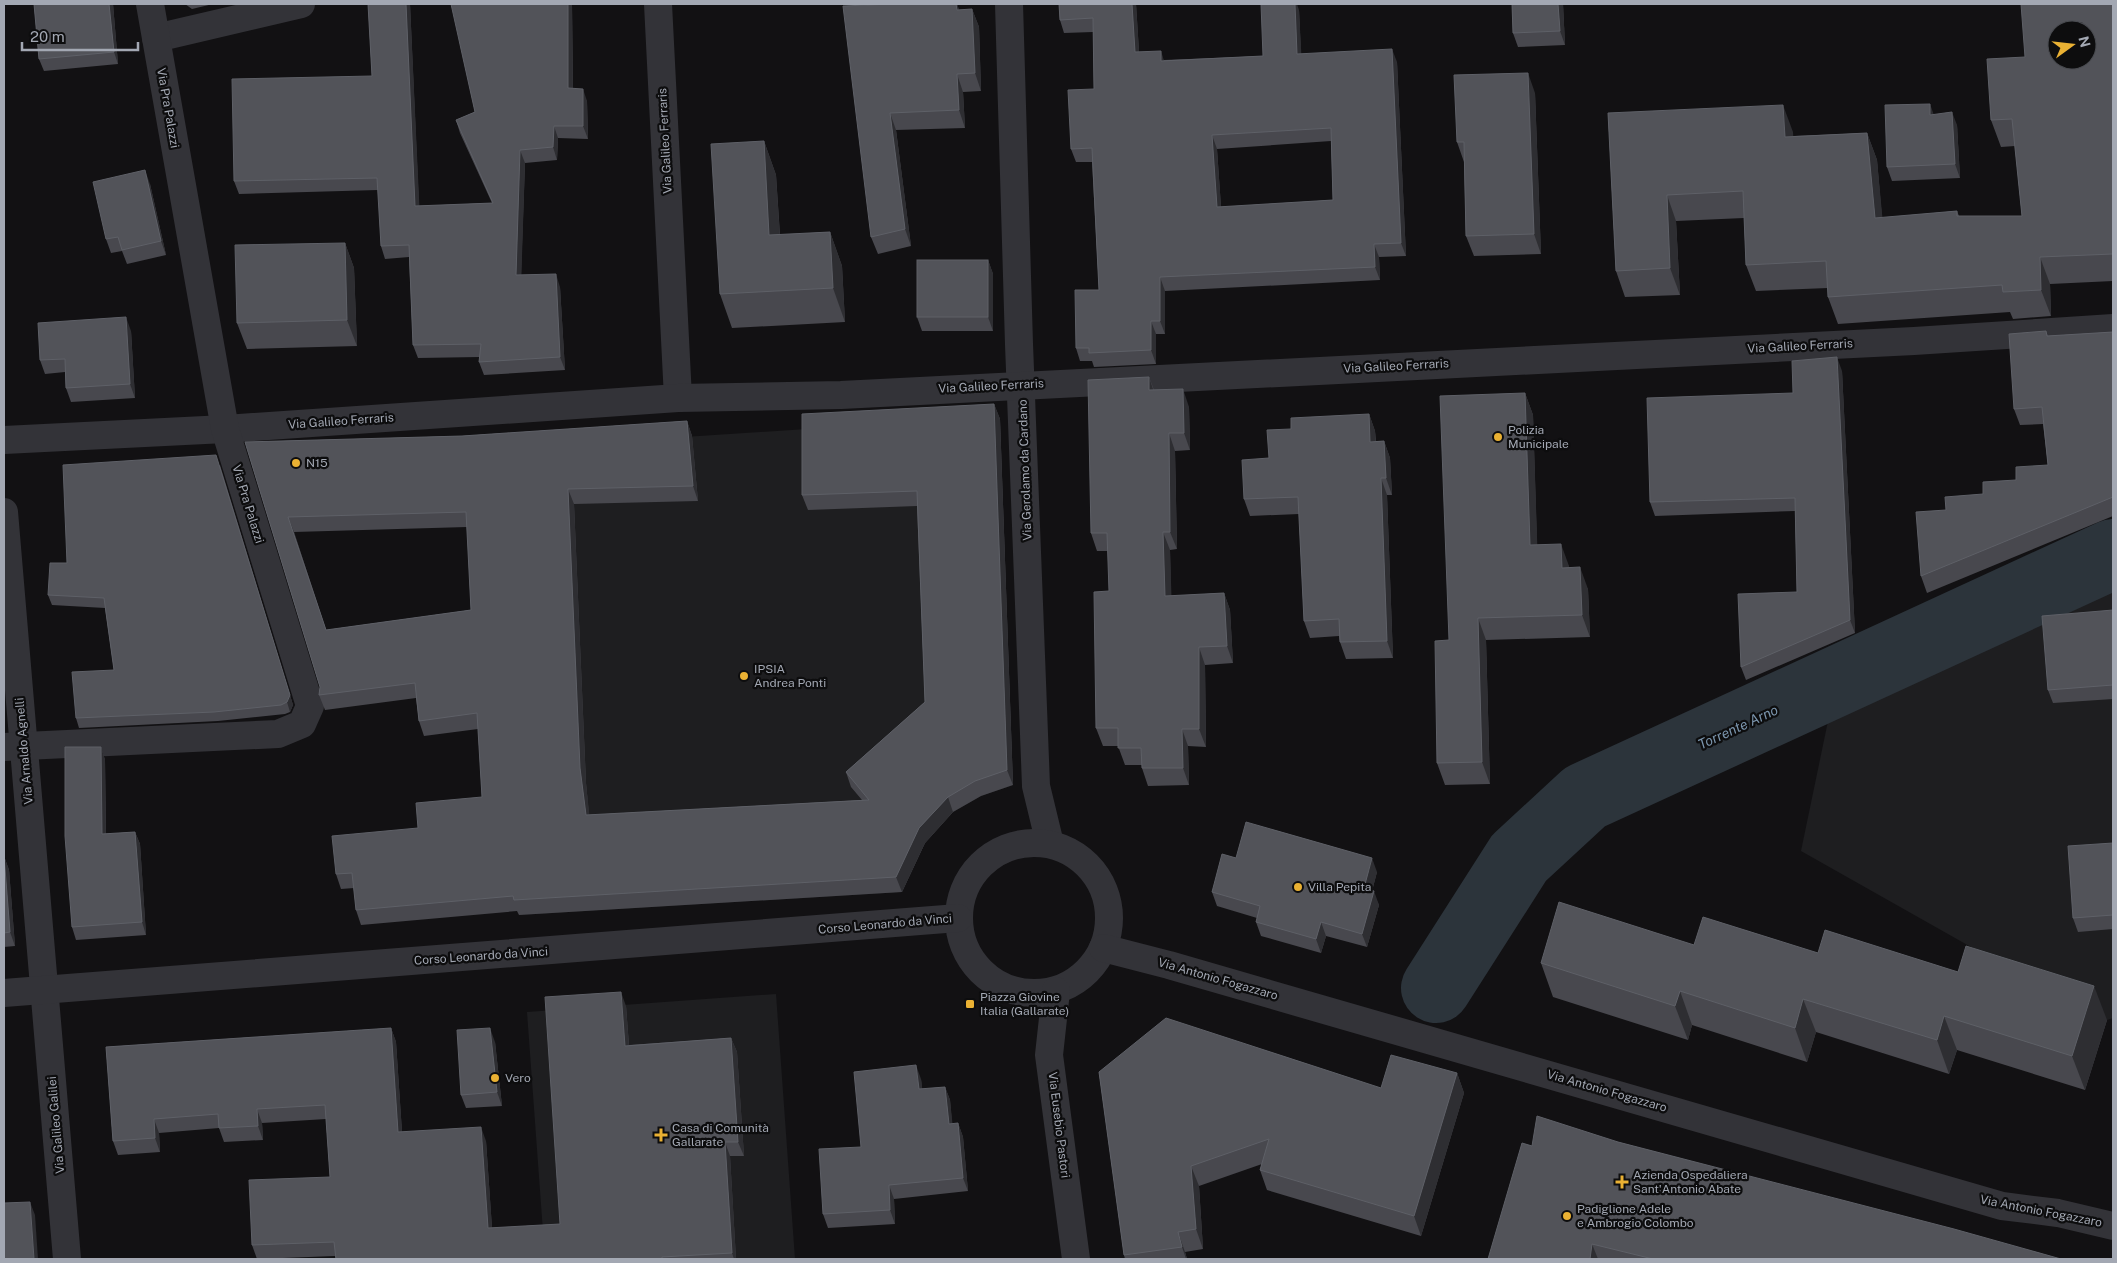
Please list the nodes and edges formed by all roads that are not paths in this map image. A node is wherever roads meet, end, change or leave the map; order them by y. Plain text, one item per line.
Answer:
1 (150, 4) edge
2 (301, 4) edge
3 (658, 4) edge
4 (1009, 4) edge
5 (156, 38) junction
6 (2113, 328) edge
7 (1022, 384) junction
8 (678, 398) junction
9 (226, 429) junction
10 (4, 440) edge
11 (4, 512) edge
12 (14, 746) edge
13 (1050, 844) junction
14 (958, 918) junction
15 (1104, 948) junction
16 (44, 990) junction
17 (1056, 991) junction
18 (4, 993) edge
19 (2113, 1226) edge
20 (67, 1259) edge
21 (1076, 1259) edge

1 - 5 street, Via Pra Palazzi
2 - 5 street
3 - 8 street, Via Galileo Ferraris
4 - 7 street, Via Gerolamo da Cardano
5 - 9 street, Via Pra Palazzi
6 - 7 street, Via Galileo Ferraris
7 - 8 street, Via Galileo Ferraris
7 - 13 street, Via Gerolamo da Cardano
8 - 9 street, Via Galileo Ferraris
9 - 10 street, Via Galileo Ferraris
9 - 12 street, Via Pra Palazzi
11 - 12 street, Via Arnaldo Agnelli
12 - 16 street, Via Arnaldo Agnelli
13 - 14 street
13 - 15 street
14 - 16 street, Corso Leonardo da Vinci
14 - 17 street
15 - 17 street
15 - 19 street, Via Antonio Fogazzaro
16 - 18 street, Corso Leonardo da Vinci
16 - 20 street, Via Galileo Galilei
17 - 21 street, Via Eusebio Pastori

